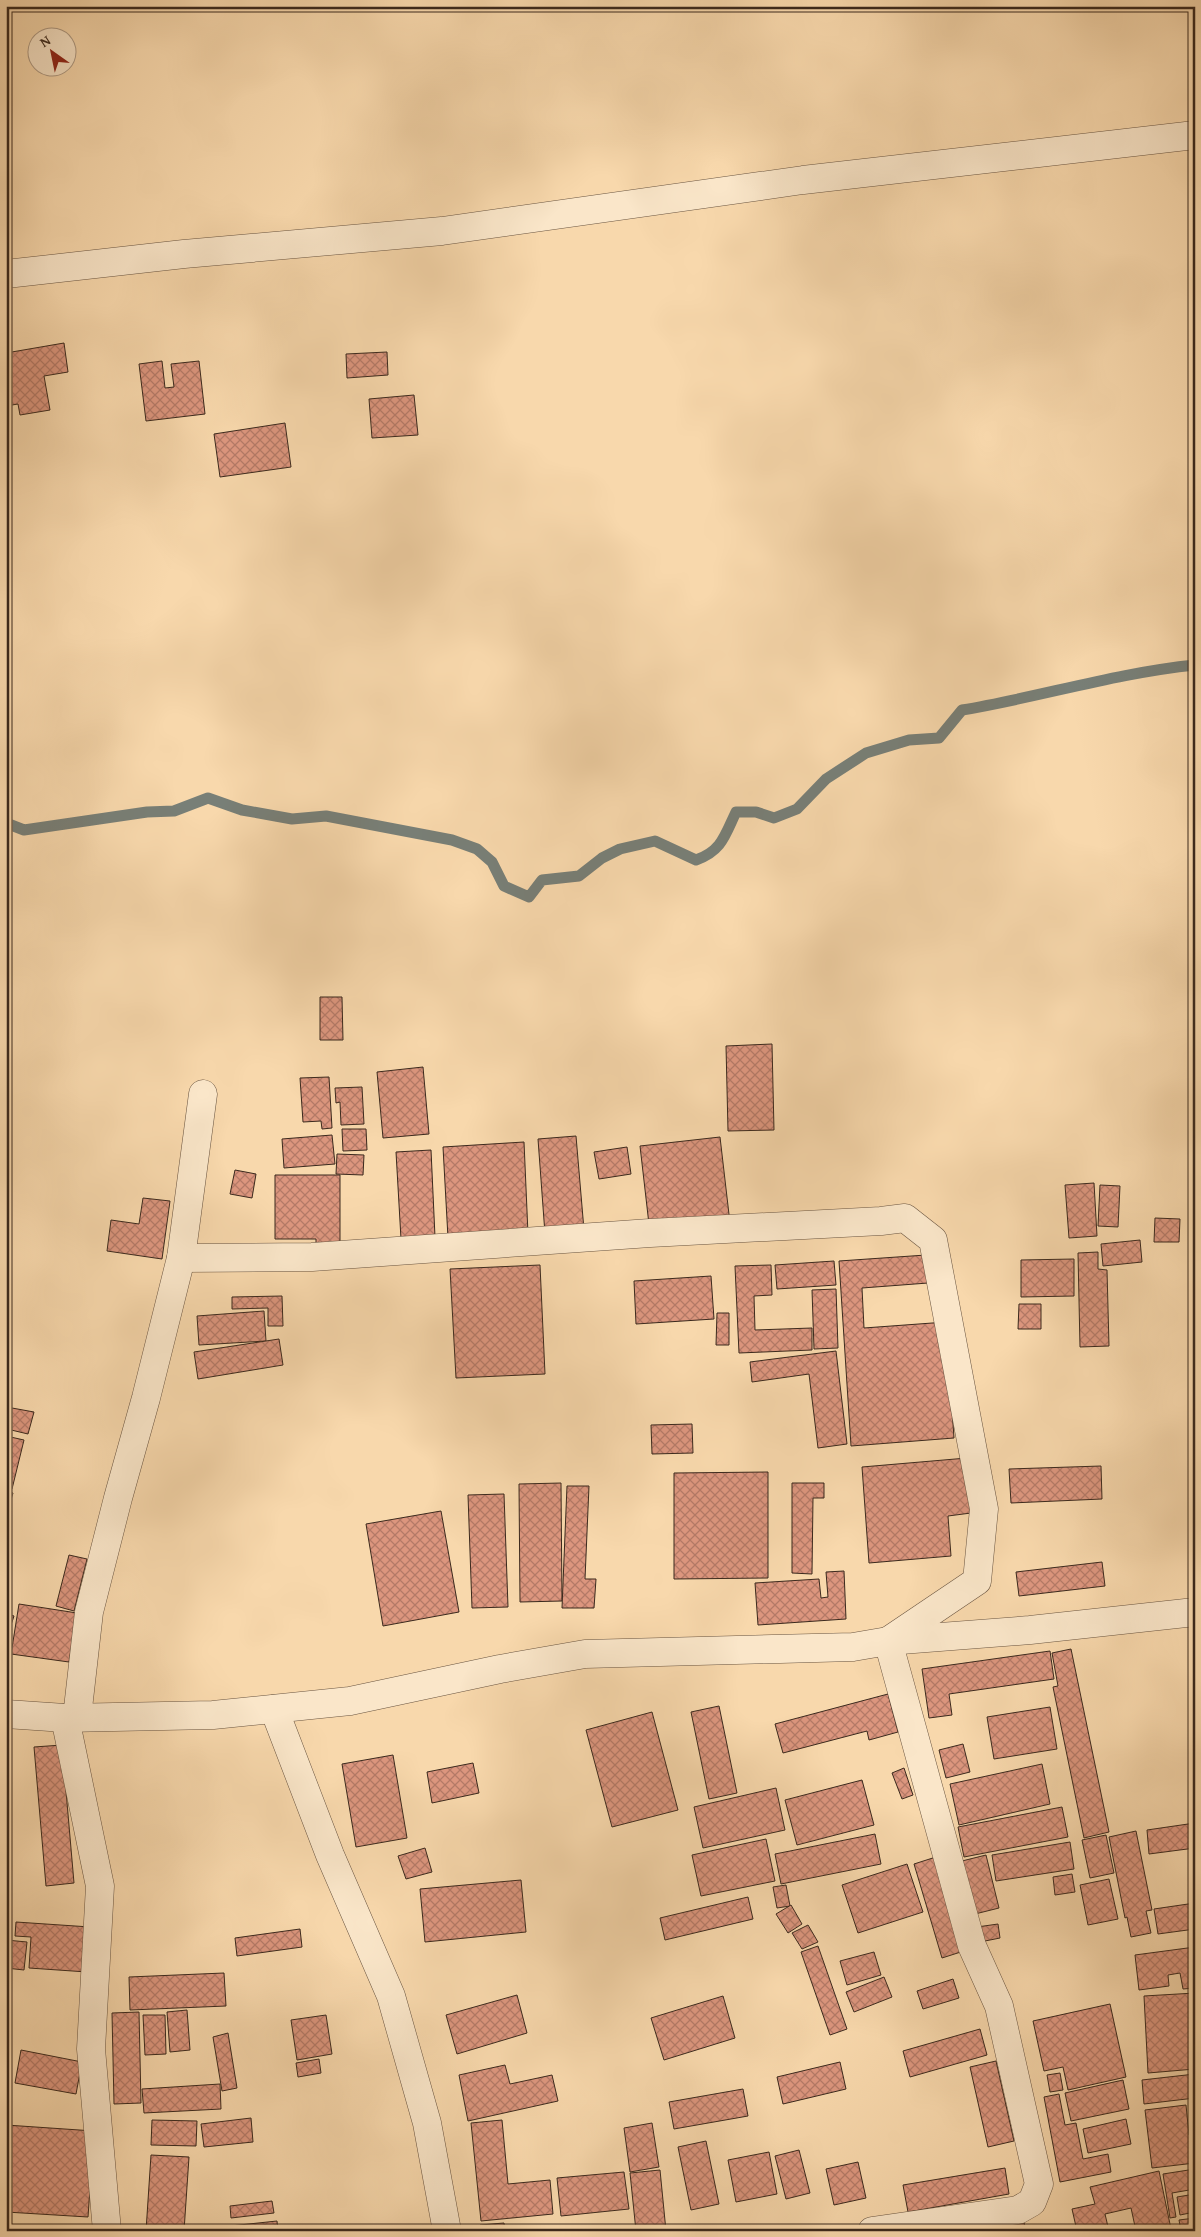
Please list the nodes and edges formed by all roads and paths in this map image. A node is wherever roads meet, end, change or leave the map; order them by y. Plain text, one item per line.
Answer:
1 (1195, 135) edge
2 (6, 274) edge
3 (203, 1094) dead end
4 (180, 1258) junction
5 (1195, 1612) edge
6 (888, 1641) junction
7 (274, 1709) junction
8 (6, 1714) edge
9 (71, 1718) junction
10 (106, 2231) edge
11 (447, 2231) edge
12 (872, 2231) edge

1 - 2 street
3 - 4 street
4 - 6 street
4 - 9 street
5 - 6 street
6 - 7 street
6 - 12 street
7 - 9 street
7 - 11 street
8 - 9 street
9 - 10 street

